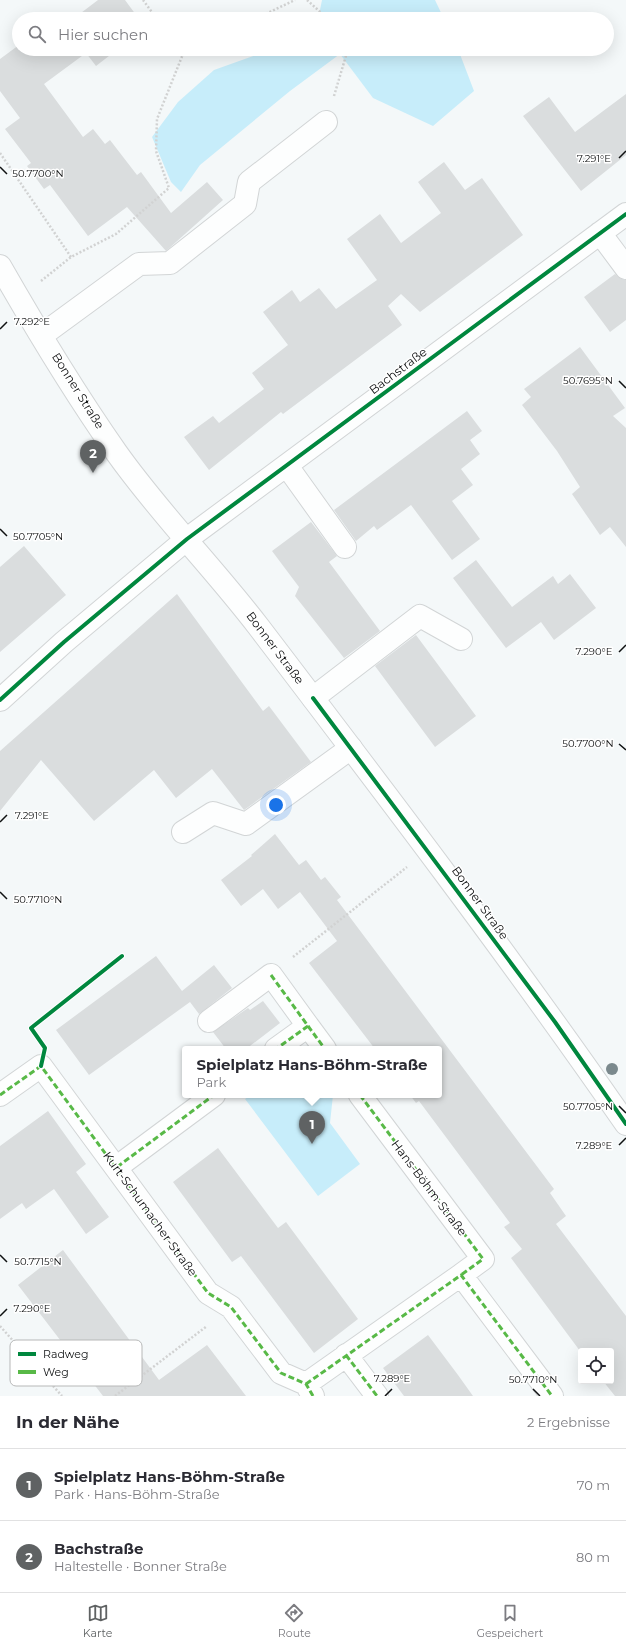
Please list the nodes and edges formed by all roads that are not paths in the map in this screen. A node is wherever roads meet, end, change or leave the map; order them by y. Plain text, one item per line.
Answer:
1 (326, 122) road end
2 (626, 214) edge
3 (600, 233) junction
4 (0, 266) edge
5 (626, 268) edge
6 (42, 335) junction
7 (287, 466) junction
8 (187, 540) junction
9 (345, 547) dead end
10 (461, 639) dead end
11 (313, 698) junction
12 (0, 700) edge
13 (351, 748) junction
14 (184, 832) dead end
15 (209, 1021) dead end
16 (308, 1026) junction
17 (280, 1046) edge
18 (324, 1046) edge
19 (0, 1095) edge
20 (210, 1098) edge
21 (362, 1098) edge
22 (625, 1119) edge
23 (117, 1167) junction
24 (461, 1275) junction
25 (346, 1355) junction
26 (310, 1390) edge
27 (377, 1396) edge
28 (552, 1396) edge

1 - 6 street
2 - 3 street, Bachstraße
3 - 5 street
3 - 7 street, Bachstraße
4 - 6 street, Bonner Straße
6 - 8 street, Bonner Straße
7 - 8 street, Bachstraße
7 - 9 street
8 - 11 street, Bonner Straße
8 - 12 street, Bachstraße
10 - 11 street
11 - 13 street, Bonner Straße
13 - 14 street
13 - 22 street, Bonner Straße
15 - 16 street
16 - 17 street
16 - 18 street
19 - 23 street, Kurt-Schumacher-Straße
20 - 23 street
21 - 24 street, Hans-Böhm-Straße
23 - 26 street, Kurt-Schumacher-Straße
24 - 25 street, Kurt-Schumacher-Straße
24 - 28 street
25 - 26 street, Kurt-Schumacher-Straße
25 - 27 street

